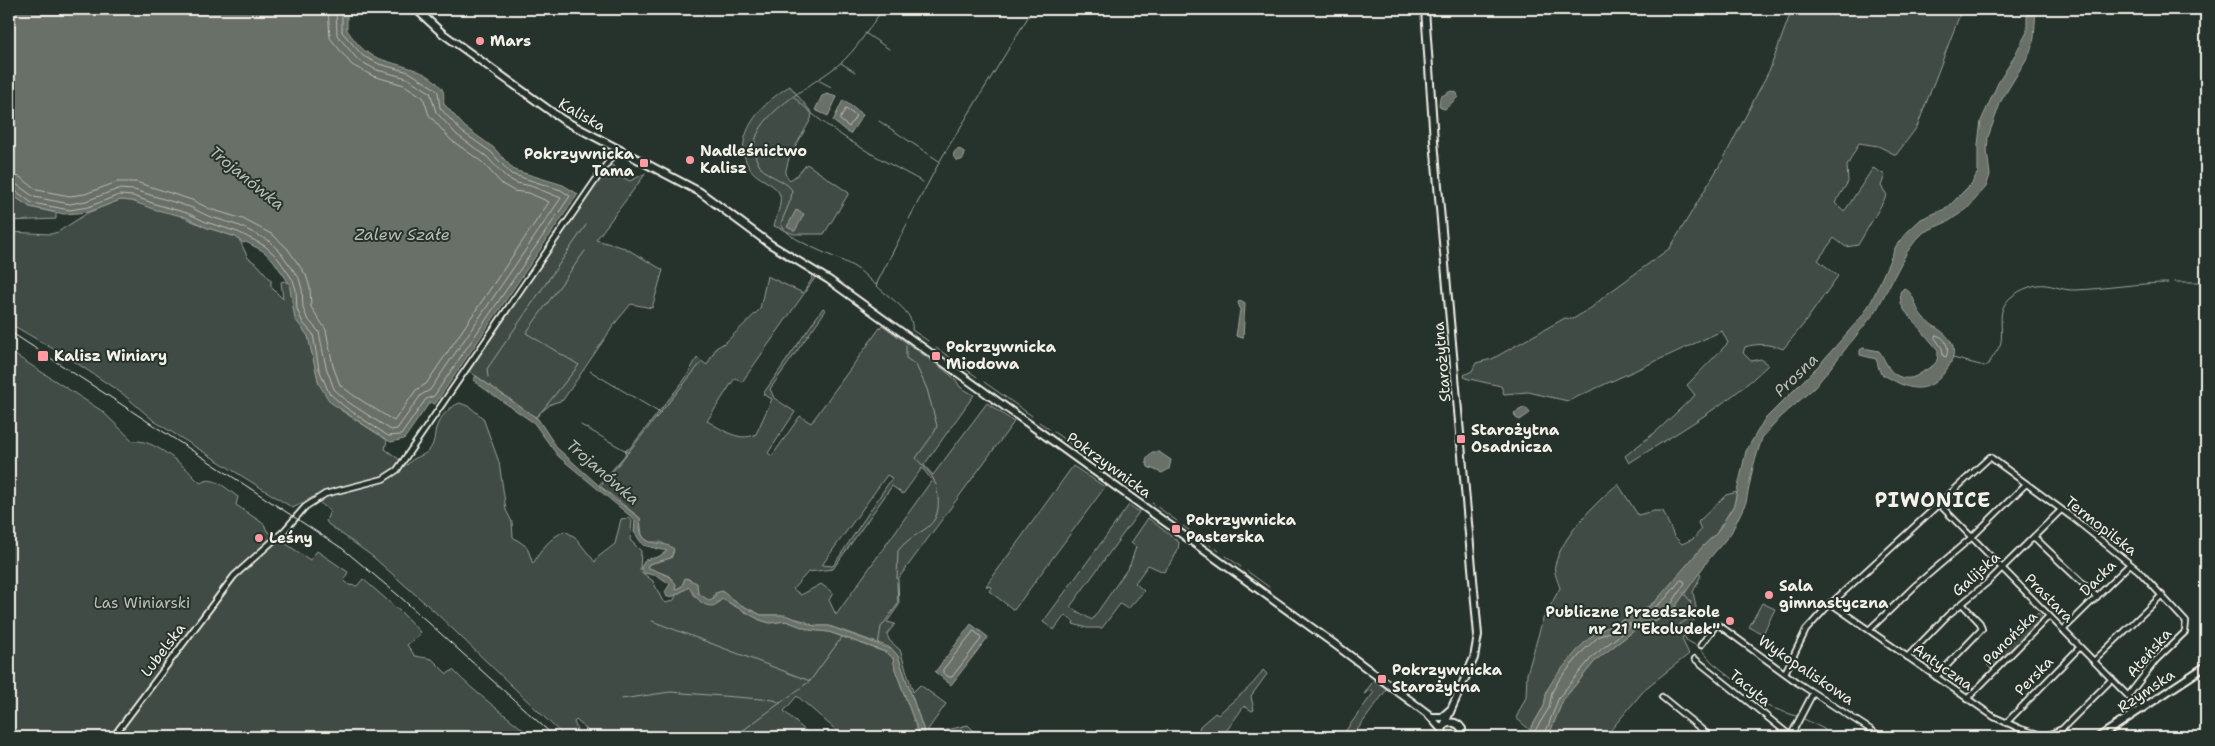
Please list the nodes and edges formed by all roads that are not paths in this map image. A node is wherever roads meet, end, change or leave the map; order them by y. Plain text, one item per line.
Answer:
1 (416, 9) edge
2 (1425, 9) edge
3 (617, 149) junction
4 (770, 244) joint
5 (2026, 484) junction
6 (1939, 504) junction
7 (2061, 510) junction
8 (1972, 537) junction
9 (2034, 537) junction
10 (2130, 564) junction
11 (2003, 568) junction
12 (2162, 596) junction
13 (2097, 597) junction
14 (1830, 604) junction
15 (1962, 604) junction
16 (2050, 616) junction
17 (2187, 626) joint
18 (1869, 630) junction
19 (2063, 630) junction
20 (1701, 645) dead end
21 (2080, 647) junction
22 (1907, 656) junction
23 (1695, 659) dead end
24 (2094, 661) junction
25 (2206, 666) edge
26 (1785, 673) junction
27 (1936, 677) junction
28 (2112, 679) junction
29 (1813, 693) junction
30 (2128, 696) junction
31 (1662, 697) dead end
32 (1967, 699) junction
33 (1451, 708) junction
34 (2141, 709) junction
35 (1431, 715) junction
36 (1456, 723) junction
37 (2006, 723) junction
38 (1444, 727) junction
39 (113, 737) edge
40 (1444, 737) edge
41 (1460, 737) edge
42 (1711, 737) edge
43 (1791, 737) edge
44 (1882, 737) edge
45 (2047, 737) edge
46 (2099, 737) edge

1 - 3 street, Kaliska
2 - 33 street, Starożytna
3 - 4 street, Kaliska
3 - 39 street, Lubelska
4 - 35 street, Pokrzywnicka
5 - 6 street, Termopilska
5 - 7 street, Termopilska
5 - 8 street
6 - 8 street, Prastara
6 - 14 street
7 - 9 street, Galijska
7 - 10 street, Termopilska
8 - 11 street, Prastara
8 - 18 street
9 - 11 street, Galijska
9 - 13 street
10 - 12 street, Termopilska
10 - 13 street, Dacka
11 - 15 street, Galijska
11 - 16 street, Prastara
12 - 17 street, Termopilska
12 - 24 street
13 - 19 street, Dacka
14 - 18 street, Antyczna
14 - 26 street
15 - 22 street, Galijska
15 - 27 street
16 - 19 street, Prastara
16 - 32 street, Panońska
17 - 30 street, Ateńska
18 - 22 street, Antyczna
19 - 21 street, Prastara
20 - 26 street, Wykopaliskowa
21 - 24 street, Prastara
21 - 37 street, Perska
22 - 27 street, Antyczna
23 - 43 street, Tacyta
24 - 28 street, Prastara
25 - 34 street, Rzymska
26 - 29 street, Wykopaliskowa
27 - 32 street, Antyczna
28 - 30 street, Prastara
28 - 45 street
29 - 43 street
29 - 44 street, Wykopaliskowa
30 - 34 street, Prastara
31 - 42 street
32 - 37 street, Antyczna
33 - 35 street
33 - 36 street
33 - 38 street, Starożytna
34 - 46 street, Rzymska
35 - 38 street, Pokrzywnicka
36 - 38 street
36 - 41 street
37 - 45 street, Antyczna
38 - 40 street

